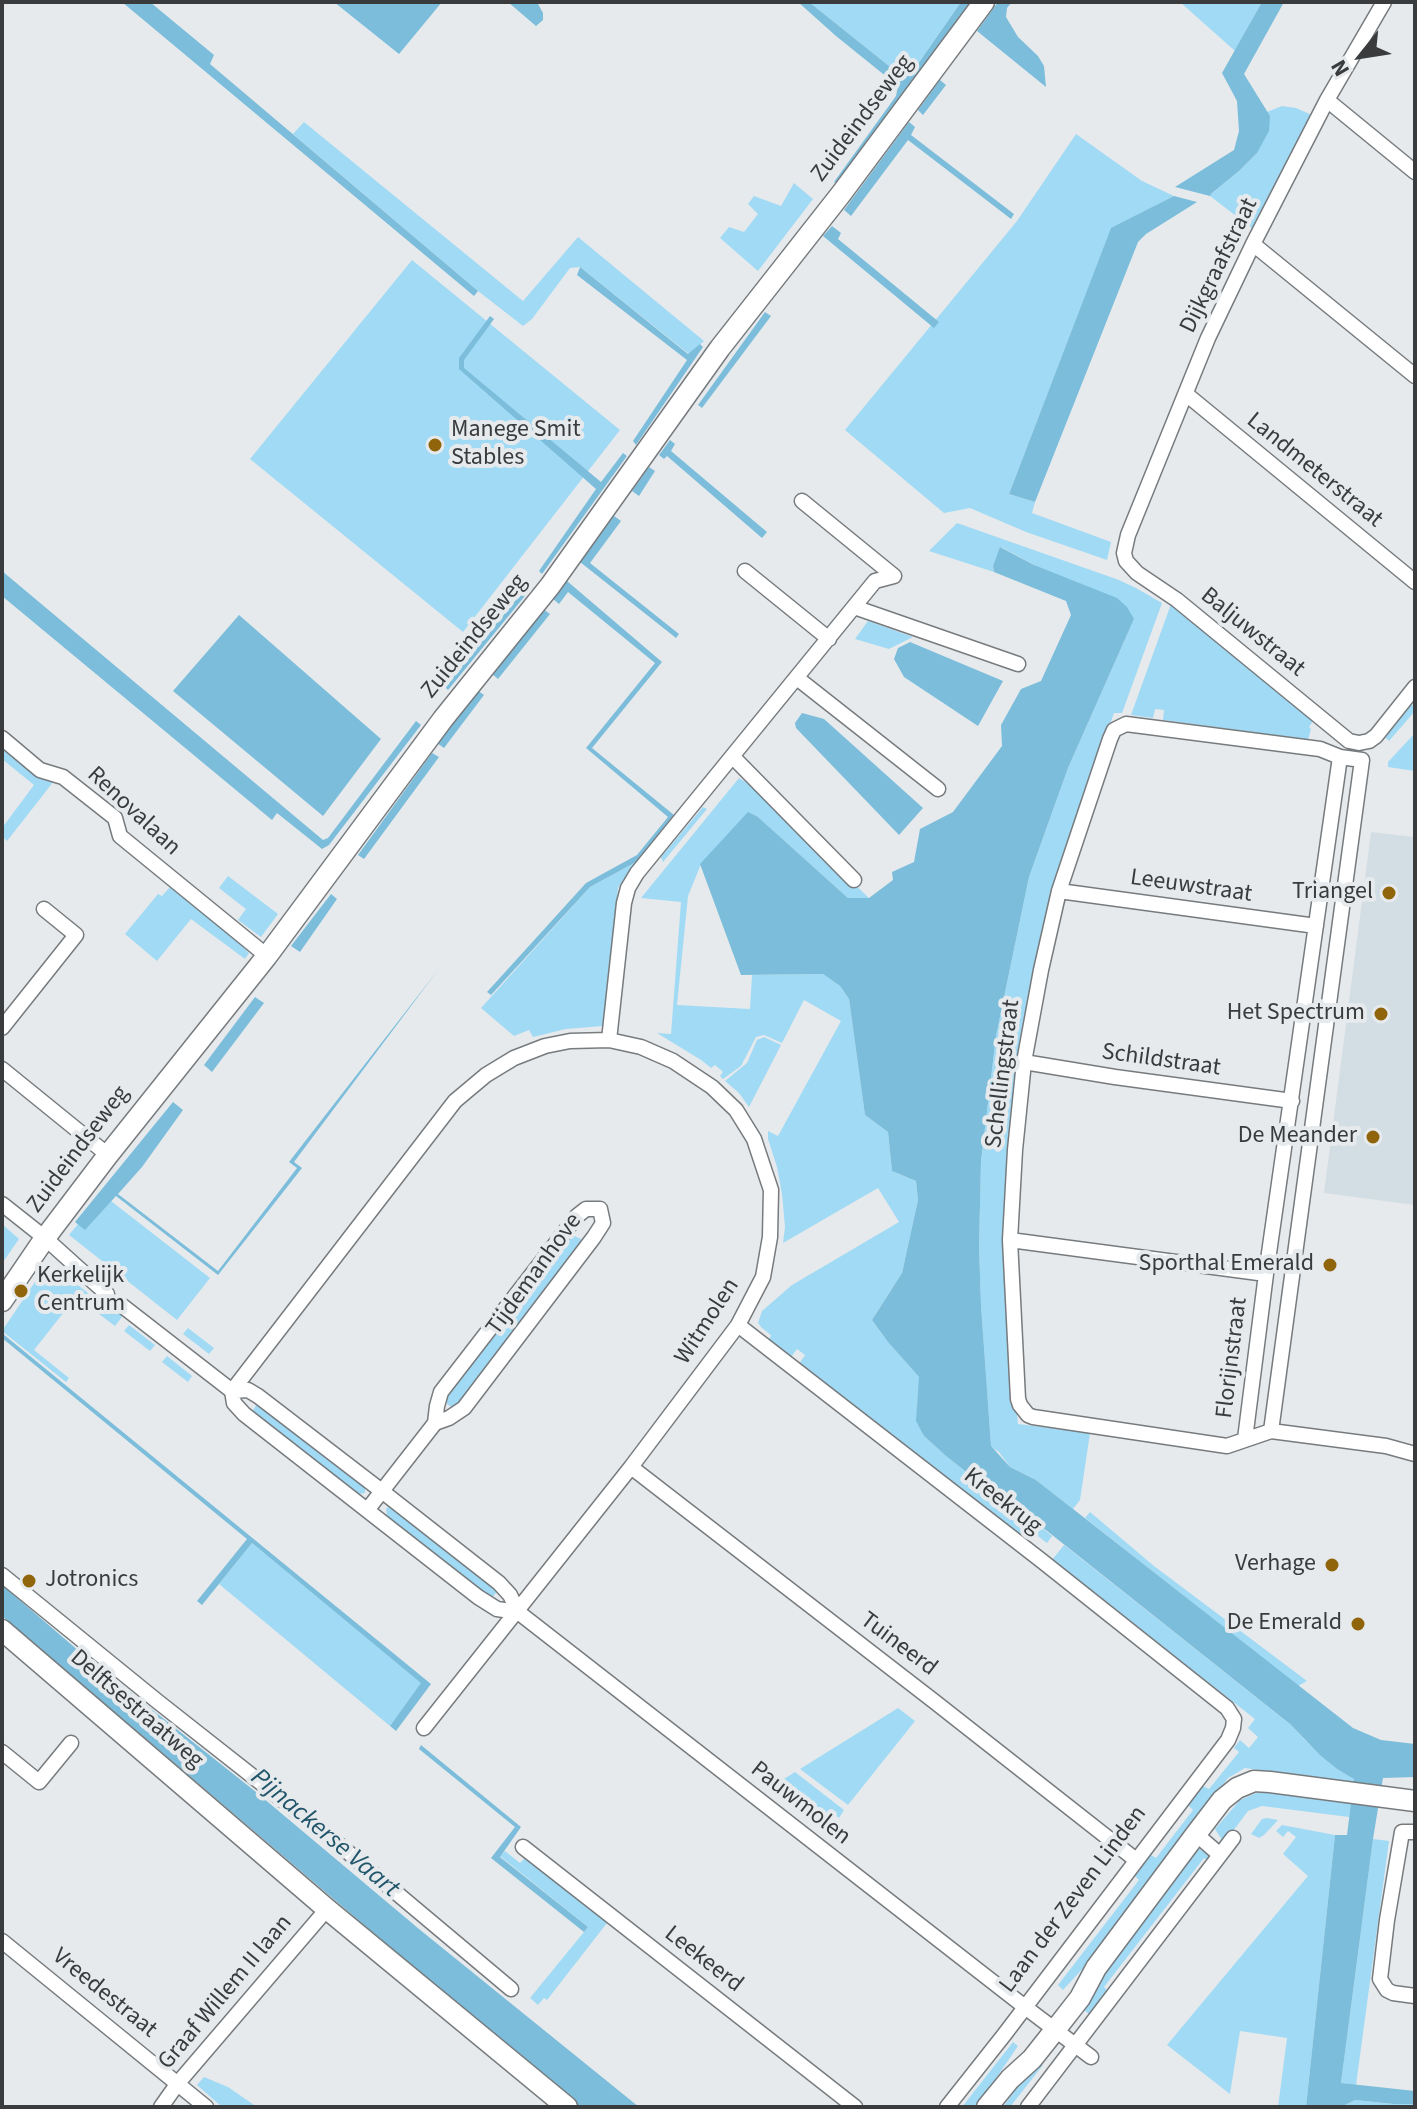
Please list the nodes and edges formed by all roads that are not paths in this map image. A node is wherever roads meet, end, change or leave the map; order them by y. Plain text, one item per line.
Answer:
1 (984, 2) edge
2 (1384, 2) edge
3 (1327, 100) junction
4 (1415, 172) edge
5 (1253, 244) junction
6 (1415, 376) edge
7 (1186, 394) junction
8 (802, 501) dead end
9 (1126, 561) joint
10 (745, 571) dead end
11 (1415, 582) edge
12 (854, 607) junction
13 (829, 639) junction
14 (1018, 664) dead end
15 (797, 678) junction
16 (1415, 687) edge
17 (2, 738) edge
18 (733, 757) junction
19 (1340, 757) junction
20 (938, 789) dead end
21 (854, 880) dead end
22 (1059, 891) junction
23 (44, 909) dead end
24 (1316, 926) junction
25 (267, 956) junction
26 (1305, 1011) junction
27 (1328, 1015) junction
28 (2, 1028) edge
29 (609, 1040) junction
30 (1024, 1062) junction
31 (2, 1069) edge
32 (1292, 1101) junction
33 (108, 1155) junction
34 (1279, 1187) junction
35 (1304, 1191) junction
36 (2, 1204) edge
37 (45, 1238) junction
38 (1010, 1240) junction
39 (1266, 1274) junction
40 (107, 1294) dead end
41 (2, 1301) edge
42 (120, 1304) dead end
43 (738, 1325) junction
44 (232, 1391) junction
45 (435, 1423) junction
46 (1271, 1431) junction
47 (1245, 1439) junction
48 (1415, 1454) edge
49 (631, 1467) junction
50 (383, 1492) junction
51 (368, 1509) junction
52 (2, 1575) edge
53 (518, 1612) junction
54 (2, 1630) edge
55 (1234, 1719) joint
56 (424, 1728) dead end
57 (71, 1743) dead end
58 (2, 1752) edge
59 (1415, 1801) edge
60 (1409, 1832) edge
61 (1196, 1834) junction
62 (1233, 1838) dead end
63 (523, 1847) dead end
64 (1220, 1855) junction
65 (1136, 1860) junction
66 (327, 1909) junction
67 (2, 1941) edge
68 (511, 1989) dead end
69 (1415, 1996) edge
70 (1025, 2007) junction
71 (1051, 2026) junction
72 (1076, 2045) junction
73 (1091, 2057) dead end
74 (178, 2083) junction
75 (161, 2107) edge
76 (206, 2107) edge
77 (567, 2107) edge
78 (855, 2107) edge
79 (947, 2107) edge
80 (987, 2107) edge
81 (1028, 2107) edge

1 - 25 street, Zuideindseweg
2 - 3 street, Dijkgraafstraat
3 - 4 street
3 - 5 street, Dijkgraafstraat
5 - 6 street
5 - 7 street, Dijkgraafstraat
7 - 9 street, Dijkgraafstraat
7 - 11 street, Landmeterstraat
8 - 12 street
9 - 16 street, Baljuwstraat
10 - 13 street
12 - 13 street
12 - 14 street
13 - 15 street
15 - 18 street
15 - 20 street
17 - 25 street, Renovalaan
18 - 21 street
18 - 29 street
19 - 22 street, Schellingstraat
19 - 24 street, Florijnstraat
19 - 27 street, Florijnstraat
22 - 24 street, Leeuwstraat
22 - 30 street, Schellingstraat
23 - 28 street
24 - 26 street, Florijnstraat
25 - 33 street, Zuideindseweg
26 - 27 street
26 - 32 street, Florijnstraat
27 - 35 street, Florijnstraat
29 - 43 street, Witmolen
29 - 44 street, Witmolen
30 - 32 street, Schildstraat
30 - 38 street, Schellingstraat
31 - 33 street
32 - 34 street, Florijnstraat
33 - 37 street, Zuideindseweg
34 - 35 street
34 - 39 street, Florijnstraat
35 - 46 street, Florijnstraat
36 - 37 street
37 - 40 street
37 - 41 street, Zuideindseweg
38 - 39 street
38 - 47 street, Schellingstraat
39 - 47 street, Florijnstraat
42 - 44 street, Pauwmolen
43 - 49 street, Witmolen
43 - 55 street, Kreekrug
44 - 50 street, Pauwmolen
44 - 51 street, Pauwmolen
45 - 45 street, Tijdemanhove
45 - 50 street, Tijdemanhove
46 - 47 street, Schellingstraat
46 - 48 street
49 - 53 street, Witmolen
49 - 65 street, Tuineerd
50 - 51 street, Tijdemanhove
50 - 53 street, Pauwmolen
51 - 53 street, Pauwmolen
52 - 68 street, Delftsestraatweg
53 - 56 street, Witmolen
53 - 70 street, Pauwmolen
54 - 66 street, Delftsestraatweg
55 - 65 street, Laan der Zeven Linden
57 - 58 street
59 - 61 street
60 - 69 street
61 - 64 street
61 - 71 street
62 - 64 street
63 - 78 street, Leekeerd
64 - 72 street
65 - 70 street, Laan der Zeven Linden
66 - 74 street, Graaf Willem II laan
66 - 77 street, Delftsestraatweg
67 - 74 street, Vreedestraat
70 - 71 street, Pauwmolen
70 - 79 street, Laan der Zeven Linden
71 - 72 street, Pauwmolen
71 - 80 street
72 - 73 street, Pauwmolen
72 - 81 street
74 - 75 street, Graaf Willem II laan
74 - 76 street, Vreedestraat

